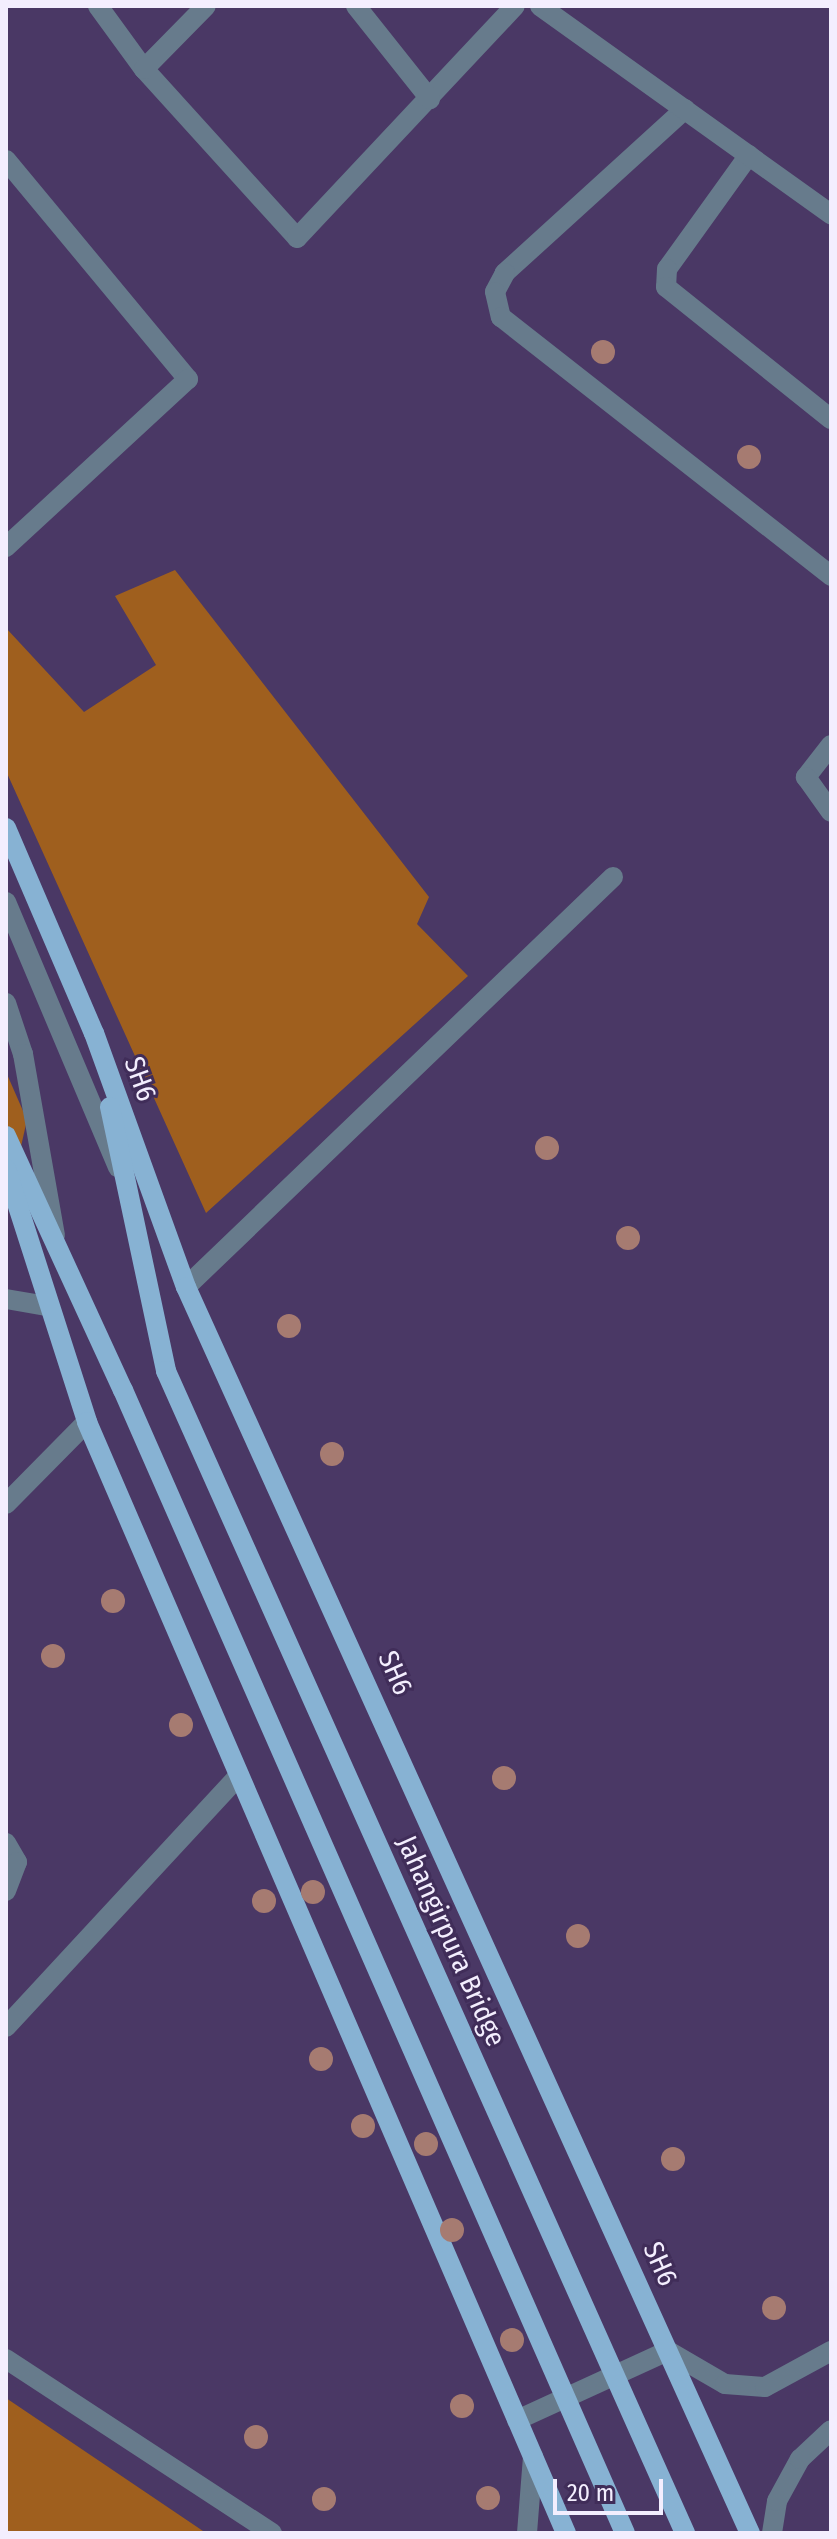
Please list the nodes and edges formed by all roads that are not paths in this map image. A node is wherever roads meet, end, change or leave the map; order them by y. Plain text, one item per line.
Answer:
1 (98, 6) edge
2 (206, 6) edge
3 (356, 6) edge
4 (515, 6) edge
5 (540, 6) edge
6 (144, 69) junction
7 (430, 99) junction
8 (685, 109) junction
9 (749, 155) junction
10 (6, 160) edge
11 (831, 214) edge
12 (831, 419) edge
13 (6, 547) edge
14 (831, 576) edge
15 (831, 745) edge
16 (831, 812) edge
17 (6, 828) edge
18 (613, 877) dead end
19 (6, 902) edge
20 (6, 1003) edge
21 (94, 1033) junction
22 (6, 1136) edge
23 (6, 1169) edge
24 (128, 1192) junction
25 (57, 1247) junction
26 (186, 1287) junction
27 (6, 1299) edge
28 (47, 1306) junction
29 (87, 1422) junction
30 (6, 1504) edge
31 (239, 1775) junction
32 (6, 1843) edge
33 (6, 1891) edge
34 (6, 2027) edge
35 (668, 2351) junction
36 (831, 2351) edge
37 (6, 2359) edge
38 (517, 2420) junction
39 (831, 2430) edge
40 (533, 2456) junction
41 (272, 2533) edge
42 (527, 2533) edge
43 (566, 2533) edge
44 (625, 2533) edge
45 (685, 2533) edge
46 (750, 2533) edge
47 (772, 2533) edge

1 - 6 street
2 - 6 street
3 - 7 street
4 - 7 street
5 - 8 street
6 - 7 street
8 - 9 street
8 - 14 street
9 - 11 street
9 - 12 street
10 - 13 street
15 - 16 street
17 - 21 main road, SH6
18 - 26 street
19 - 24 street
20 - 25 street
21 - 24 main road, Jahangirpura Bridge
21 - 26 main road, SH6
22 - 25 main road
23 - 28 main road
24 - 45 main road, Jahangirpura Bridge, bridge
25 - 44 main road, bridge
26 - 35 main road, SH6
27 - 28 street
28 - 29 main road
29 - 30 street
29 - 31 main road
31 - 34 street
31 - 38 main road
32 - 33 street
35 - 36 street
35 - 38 street
35 - 46 main road, SH6
37 - 41 street
38 - 40 main road
39 - 47 street
40 - 42 street
40 - 43 main road

